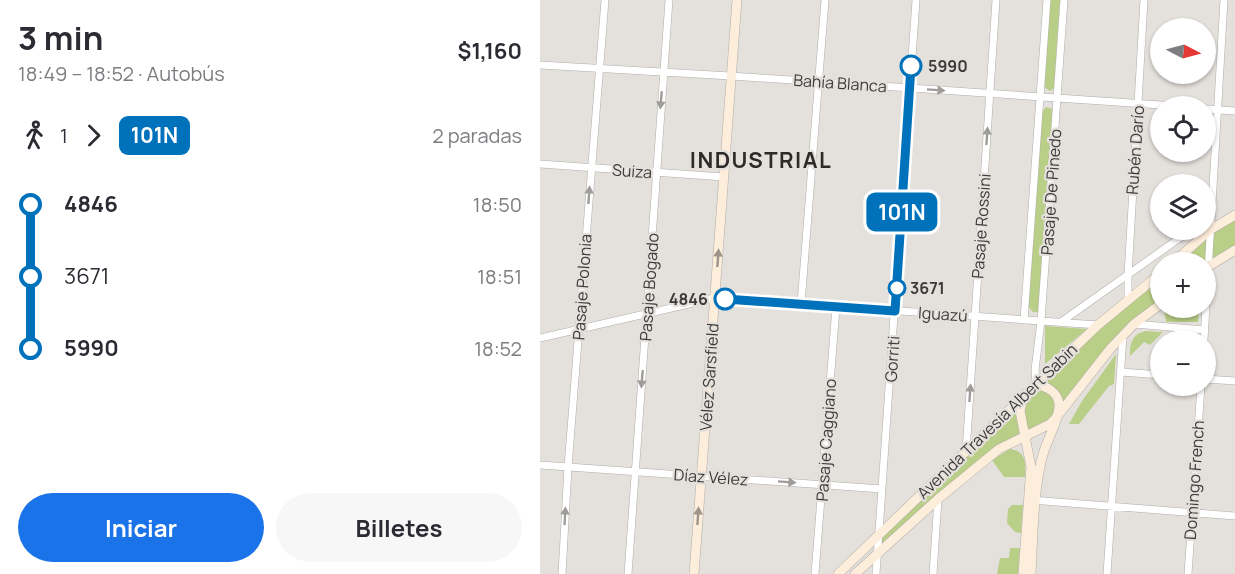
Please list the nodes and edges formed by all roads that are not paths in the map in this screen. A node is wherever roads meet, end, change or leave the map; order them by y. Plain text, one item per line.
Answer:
1 (605, 0) edge
2 (669, 0) edge
3 (737, 0) edge
4 (825, 0) edge
5 (916, 0) edge
6 (996, 0) edge
7 (1047, 0) edge
8 (1064, 0) edge
9 (1144, 0) edge
10 (1224, 0) edge
11 (540, 65) edge
12 (600, 68) junction
13 (664, 72) junction
14 (731, 76) junction
15 (818, 82) junction
16 (909, 88) junction
17 (990, 94) junction
18 (1040, 97) junction
19 (1057, 98) junction
20 (1138, 104) junction
21 (1150, 105) edge
22 (1218, 109) junction
23 (1235, 111) edge
24 (540, 164) edge
25 (591, 168) junction
26 (655, 172) junction
27 (1213, 174) edge
28 (724, 177) junction
29 (1235, 215) edge
30 (1216, 226) edge
31 (1177, 240) edge
32 (1199, 240) edge
33 (1235, 250) edge
34 (1186, 252) edge
35 (1216, 262) edge
36 (1128, 275) junction
37 (1150, 282) edge
38 (715, 298) junction
39 (1128, 300) junction
40 (801, 304) junction
41 (836, 307) junction
42 (895, 311) junction
43 (1150, 312) edge
44 (648, 314) junction
45 (975, 316) junction
46 (1205, 318) edge
47 (1024, 320) junction
48 (1041, 321) junction
49 (1062, 322) junction
50 (1134, 324) junction
51 (1098, 325) junction
52 (578, 329) junction
53 (1204, 330) joint
54 (1123, 335) junction
55 (540, 338) edge
56 (1121, 372) junction
57 (1150, 374) edge
58 (1216, 380) edge
59 (1235, 381) edge
60 (1036, 384) junction
61 (1026, 394) junction
62 (1200, 396) edge
63 (1022, 417) junction
64 (1055, 419) junction
65 (1043, 428) junction
66 (1025, 435) junction
67 (966, 452) junction
68 (540, 465) edge
69 (568, 467) junction
70 (635, 471) junction
71 (701, 476) junction
72 (823, 485) junction
73 (882, 489) junction
74 (938, 499) junction
75 (1032, 500) junction
76 (1112, 507) junction
77 (1192, 513) junction
78 (1235, 516) edge
79 (878, 536) junction
80 (877, 554) junction
81 (562, 574) edge
82 (628, 574) edge
83 (694, 574) edge
84 (815, 574) edge
85 (838, 574) edge
86 (855, 574) edge
87 (876, 574) edge
88 (933, 574) edge
89 (1023, 574) edge
90 (1031, 574) edge
91 (1107, 574) edge
92 (1188, 574) edge

1 - 12 street, Pasaje Polonia
2 - 13 street, Pasaje Bogado
3 - 14 main road, Vélez Sarsfield
4 - 15 street
5 - 16 street, Gorriti
6 - 17 street, Pasaje Rossini
7 - 18 street
8 - 19 street, Pasaje De Pinedo
9 - 20 street, Rubén Darío
10 - 22 street
11 - 12 street, Bahía Blanca
12 - 13 street, Bahía Blanca
12 - 25 street, Pasaje Polonia
13 - 14 street, Bahía Blanca
13 -> 26 street, Pasaje Bogado
14 - 15 street, Bahía Blanca
14 - 28 main road, Vélez Sarsfield
15 - 16 street, Bahía Blanca
15 - 40 street
16 -> 17 street, Bahía Blanca
16 - 42 street, Gorriti
17 - 18 street, Bahía Blanca
45 -> 17 street, Pasaje Rossini
18 - 19 street, Bahía Blanca
18 - 47 street
19 - 20 street, Bahía Blanca
19 - 48 street, Pasaje De Pinedo
20 - 21 street, Bahía Blanca
20 - 36 street, Rubén Darío
22 - 23 street
22 - 27 street
24 - 25 street, Suiza
25 - 26 street, Suiza
52 -> 25 street, Pasaje Polonia
26 - 28 street, Suiza
26 - 44 street, Pasaje Bogado
38 -> 28 main road, Vélez Sarsfield
29 - 30 main road
31 - 36 street
32 - 34 main road
33 - 35 main road
36 - 39 street, Rubén Darío
36 - 49 street
37 - 39 main road, Avenida Travesía Albert Sabin
38 - 40 street, Iguazú
38 - 44 street, Iguazú
38 - 71 main road, Vélez Sarsfield
39 - 51 main road, Avenida Travesía Albert Sabin
40 - 41 street, Iguazú
41 - 42 street, Iguazú
41 - 72 street, Pasaje Caggiano
42 - 45 street, Iguazú
42 - 73 street, Gorriti
43 - 50 main road, Avenida Travesía Albert Sabin
44 - 52 street, Iguazú
44 -> 70 street, Pasaje Bogado
45 - 47 street, Iguazú
67 -> 45 street, Pasaje Rossini
46 - 53 street
47 - 48 street, Iguazú
48 - 49 street, Iguazú
48 - 60 street, Pasaje De Pinedo
49 - 51 street, Iguazú
50 - 53 street
50 - 54 main road, Avenida Travesía Albert Sabin
51 - 60 main road, Avenida Travesía Albert Sabin
52 - 55 street, Iguazú
52 - 69 street, Pasaje Polonia
54 - 56 street
54 - 64 main road, Avenida Travesía Albert Sabin
56 - 57 street
56 - 76 street
58 - 59 street
60 - 61 main road, Avenida Travesía Albert Sabin
60 - 64 main road
61 - 63 main road
61 - 67 main road, Avenida Travesía Albert Sabin
62 - 77 street, Domingo French
63 - 65 main road
63 - 66 main road
64 - 65 main road, Avenida Travesía Albert Sabin
64 - 75 main road
65 - 66 main road, Avenida Travesía Albert Sabin
66 - 74 main road, Avenida Travesía Albert Sabin
66 - 75 main road
67 - 79 main road, Avenida Travesía Albert Sabin
68 - 69 street, Díaz Vélez
69 - 70 street, Díaz Vélez
81 -> 69 street, Pasaje Polonia
70 - 71 street, Díaz Vélez
70 - 82 street, Pasaje Bogado
71 -> 72 street, Díaz Vélez
83 -> 71 main road, Vélez Sarsfield
72 - 73 street, Díaz Vélez
72 - 84 street, Pasaje Caggiano
73 - 79 street, Gorriti
74 - 80 main road, Avenida Travesía Albert Sabin
74 - 88 street
75 - 76 street
75 - 89 main road
75 - 90 main road
76 - 77 street
76 - 91 street
77 - 78 street
77 - 92 street, Domingo French
79 - 80 street, Gorriti
79 - 85 main road, Avenida Travesía Albert Sabin
80 - 86 main road, Avenida Travesía Albert Sabin
80 - 87 street, Gorriti

